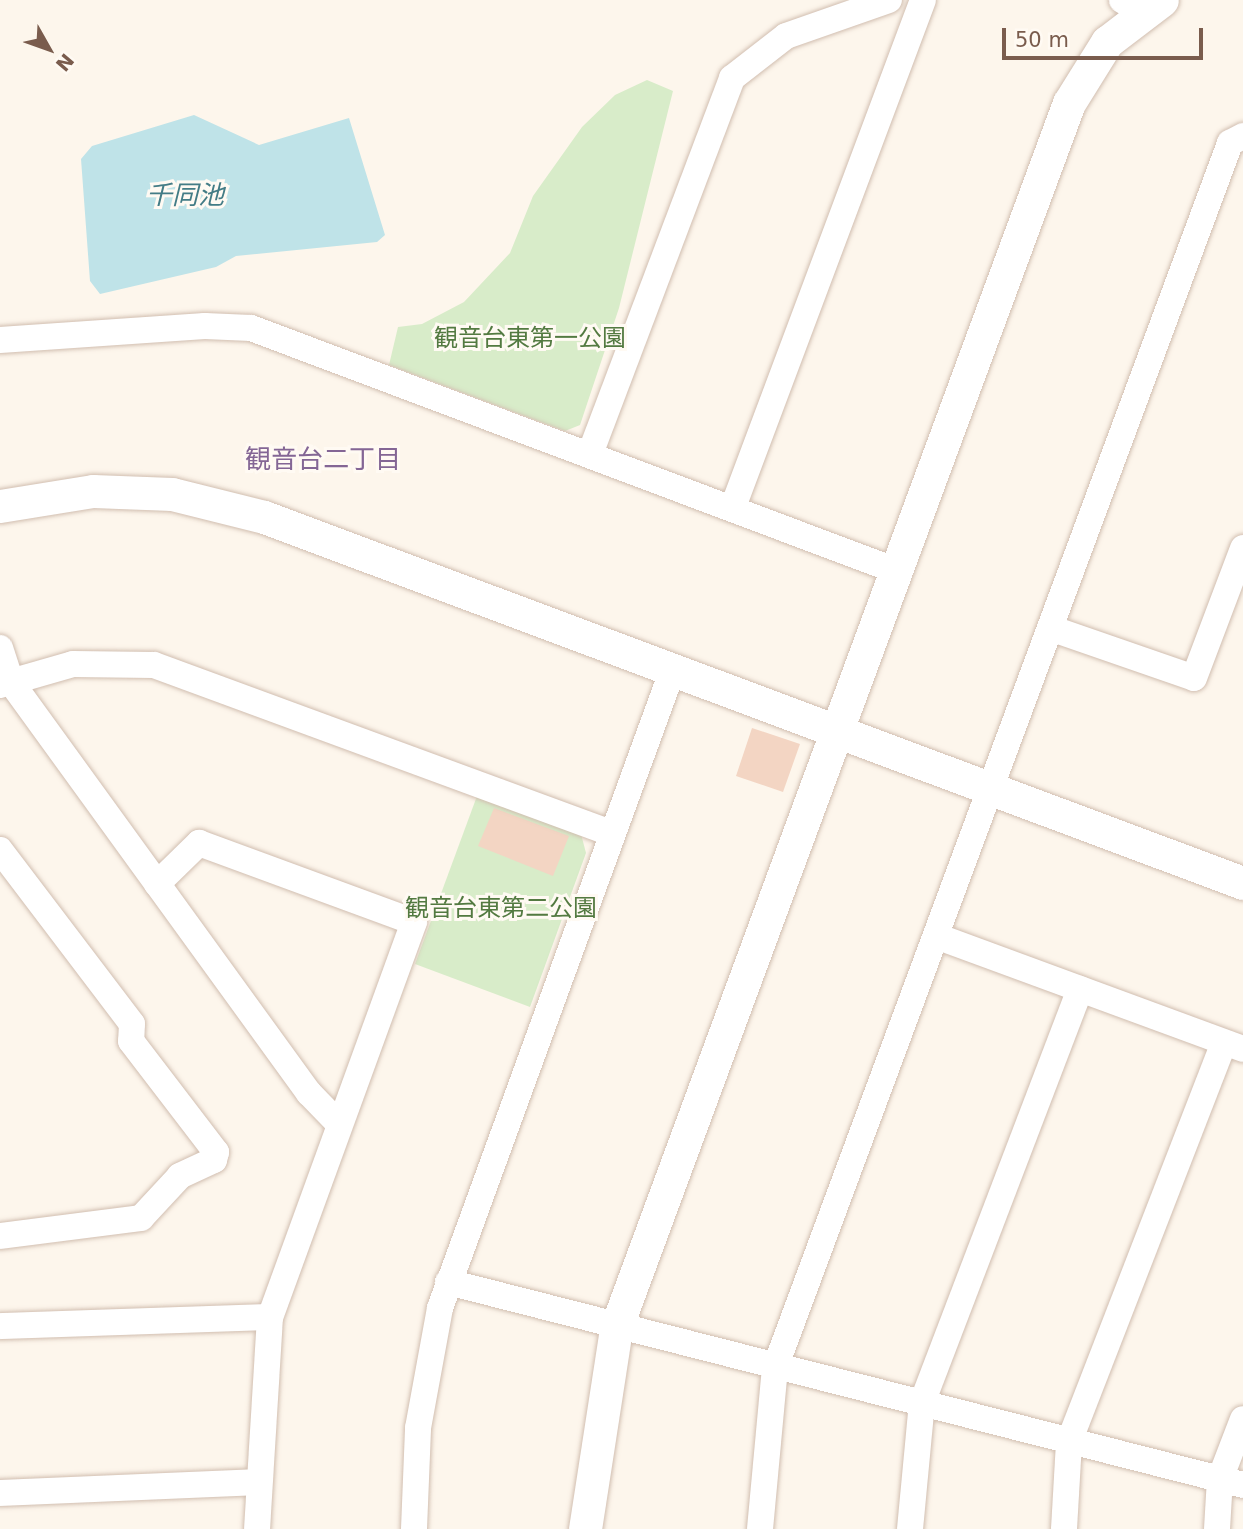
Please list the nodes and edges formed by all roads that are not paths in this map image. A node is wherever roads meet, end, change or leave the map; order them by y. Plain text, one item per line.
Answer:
1 (889, 0) edge
2 (923, 0) edge
3 (1141, 4) edge
4 (1243, 136) edge
5 (0, 340) edge
6 (590, 454) junction
7 (0, 506) edge
8 (733, 507) junction
9 (1243, 548) edge
10 (894, 570) junction
11 (1050, 628) junction
12 (0, 648) edge
13 (673, 669) junction
14 (5, 684) edge
15 (838, 730) junction
16 (990, 788) junction
17 (610, 833) junction
18 (0, 850) edge
19 (1241, 875) edge
20 (157, 884) junction
21 (936, 936) junction
22 (1080, 989) junction
23 (1234, 1046) edge
24 (338, 1123) junction
25 (0, 1236) edge
26 (448, 1283) junction
27 (270, 1317) junction
28 (0, 1326) edge
29 (616, 1328) junction
30 (775, 1368) junction
31 (922, 1403) junction
32 (1243, 1419) edge
33 (1069, 1442) junction
34 (259, 1482) junction
35 (1231, 1482) edge
36 (0, 1493) edge
37 (257, 1529) edge
38 (414, 1529) edge
39 (585, 1529) edge
40 (760, 1529) edge
41 (910, 1529) edge
42 (1064, 1529) edge
43 (1217, 1529) edge

1 - 6 street
2 - 8 street
3 - 10 street
4 - 11 street
5 - 6 street
6 - 8 street
7 - 13 street
8 - 10 street
9 - 11 street
10 - 15 street
11 - 16 street
12 - 14 street
13 - 15 street
13 - 17 street
14 - 17 street
14 - 20 street
15 - 16 street
15 - 29 street
16 - 19 street
16 - 21 street
17 - 26 street
18 - 25 street
20 - 24 street
20 - 24 street
21 - 22 street
21 - 30 street
22 - 23 street
22 - 31 street
23 - 33 street
24 - 27 street
26 - 29 street
26 - 38 street
27 - 28 street
27 - 34 street
29 - 30 street
29 - 39 street
30 - 31 street
30 - 40 street
31 - 33 street
31 - 41 street
32 - 35 street
33 - 35 street
33 - 42 street
34 - 36 street
34 - 37 street
35 - 43 street

